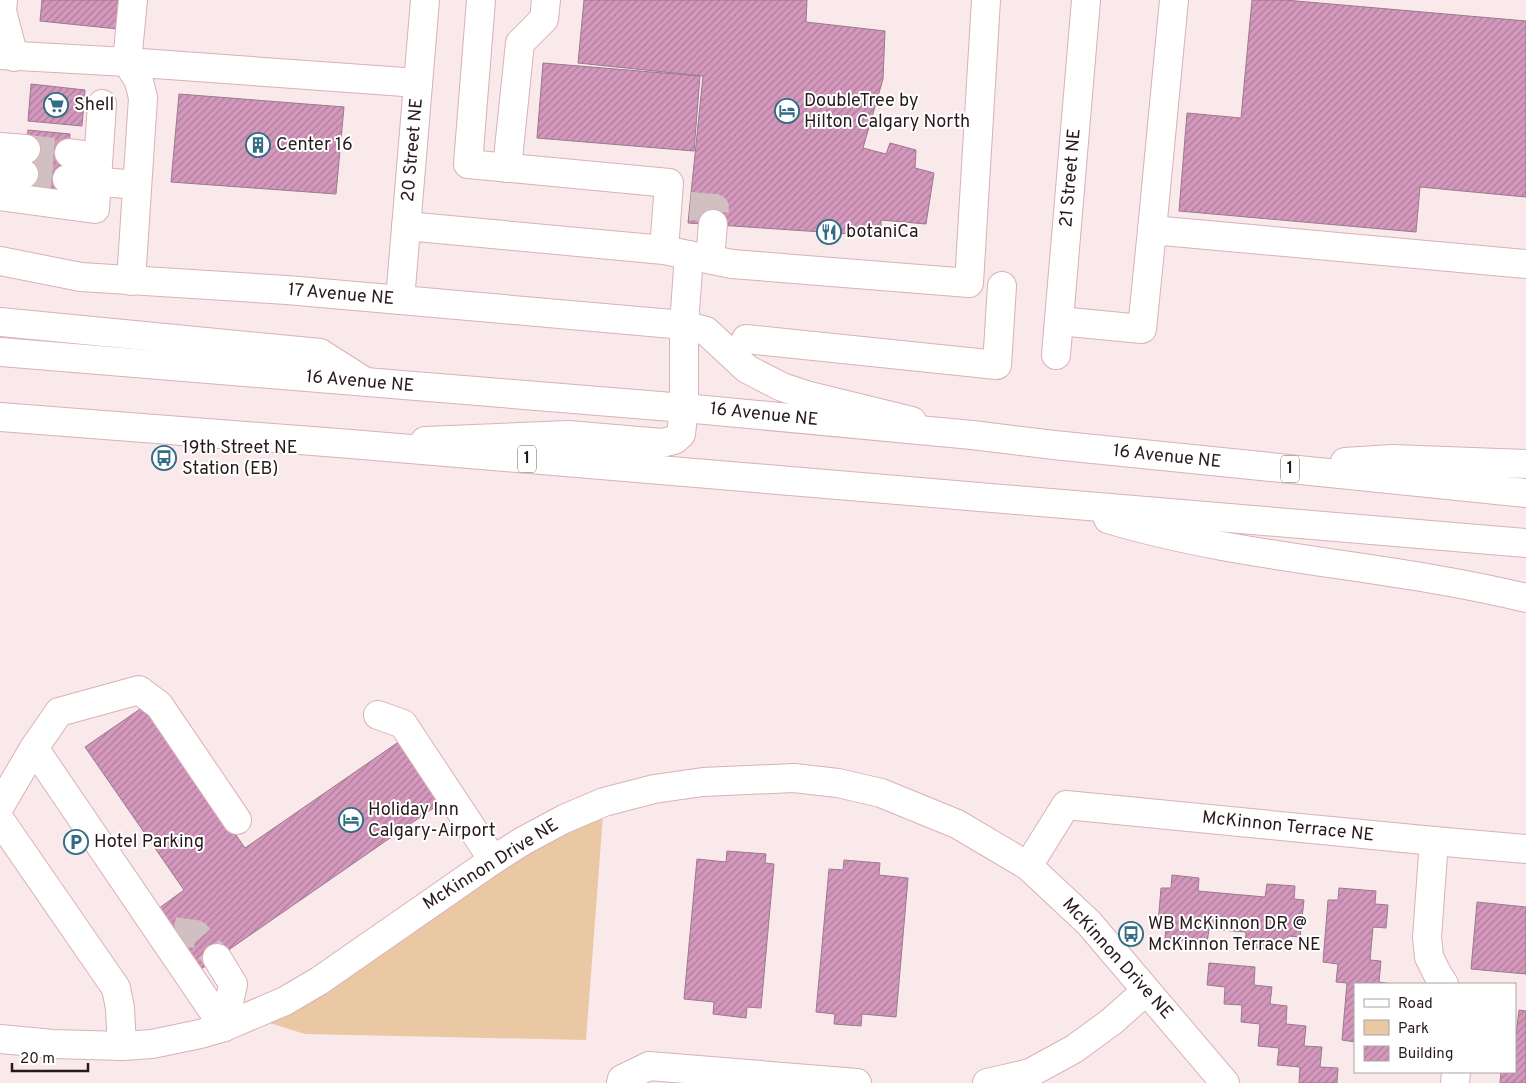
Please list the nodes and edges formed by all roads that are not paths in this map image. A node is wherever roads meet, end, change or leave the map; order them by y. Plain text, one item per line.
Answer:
1 (3, 0) edge
2 (133, 0) edge
3 (425, 0) edge
4 (481, 0) edge
5 (546, 0) edge
6 (986, 0) edge
7 (1086, 0) edge
8 (1174, 0) edge
9 (7, 56) edge
10 (127, 62) junction
11 (418, 83) junction
12 (102, 104) dead end
13 (68, 166) tunnel mouth
14 (97, 168) junction
15 (507, 168) junction
16 (137, 185) junction
17 (0, 196) edge
18 (713, 224) dead end
19 (406, 226) junction
20 (1152, 230) junction
21 (688, 255) junction
22 (0, 262) edge
23 (1526, 264) edge
24 (131, 281) junction
25 (1002, 286) dead end
26 (400, 300) junction
27 (1059, 320) junction
28 (0, 322) edge
29 (684, 325) junction
30 (746, 339) dead end
31 (0, 352) edge
32 (1056, 355) dead end
33 (368, 383) junction
34 (684, 408) junction
35 (0, 417) edge
36 (972, 436) junction
37 (351, 444) junction
38 (1526, 464) edge
39 (1274, 467) junction
40 (1526, 493) edge
41 (1054, 503) junction
42 (1526, 543) edge
43 (1526, 598) edge
44 (378, 715) dead end
45 (34, 748) junction
46 (0, 806) edge
47 (0, 820) edge
48 (237, 820) dead end
49 (1434, 841) junction
50 (1526, 849) edge
51 (493, 860) junction
52 (1028, 866) junction
53 (217, 958) tunnel mouth
54 (1443, 983) edge
55 (1146, 991) junction
56 (224, 1027) junction
57 (0, 1039) edge
58 (122, 1046) junction
59 (799, 1080) edge
60 (621, 1081) edge
61 (857, 1083) edge
62 (987, 1083) edge
63 (1225, 1083) edge

1 - 9 main road
2 - 10 main road
3 - 11 main road, 20 Street NE
4 - 15 main road
5 - 15 main road
6 - 21 main road
7 - 27 main road, 21 Street NE
8 - 20 main road
9 - 10 main road
10 - 11 main road
10 - 16 main road
11 - 19 main road, 20 Street NE
12 - 14 main road
13 - 14 main road
14 - 16 main road
14 - 17 main road
15 - 21 main road
16 - 24 main road
18 - 21 main road
19 - 21 main road
19 - 26 main road, 20 Street NE
20 - 23 main road
20 - 27 main road
21 - 29 main road
22 - 24 main road, 17 Avenue NE
24 - 26 main road, 17 Avenue NE
25 - 30 main road
26 - 29 main road, 17 Avenue NE
27 - 32 main road, 21 Street NE
28 - 33 main road
29 - 34 main road
29 - 36 main road, 17 Avenue NE
31 - 33 main road, 16 Avenue NE / 1
33 - 34 main road, 16 Avenue NE / 1
34 - 36 main road, 16 Avenue NE / 1
34 - 37 main road
35 - 37 main road, 1
36 - 39 main road, 16 Avenue NE / 1
37 - 41 main road, 1
38 - 39 main road
39 - 40 main road, 16 Avenue NE / 1
41 - 42 main road, 1
41 - 43 main road
44 - 51 main road
45 - 46 main road
45 - 48 main road
45 - 56 main road
47 - 58 main road
49 - 50 main road
49 - 52 main road, McKinnon Terrace NE
49 - 54 main road
51 - 52 main road, McKinnon Drive NE
51 - 56 main road, McKinnon Drive NE
52 - 55 main road, McKinnon Drive NE
53 - 56 main road
55 - 62 main road
55 - 63 main road, McKinnon Drive NE
56 - 58 main road, McKinnon Drive NE
57 - 58 main road, McKinnon Drive NE
59 - 60 main road
59 - 61 main road

